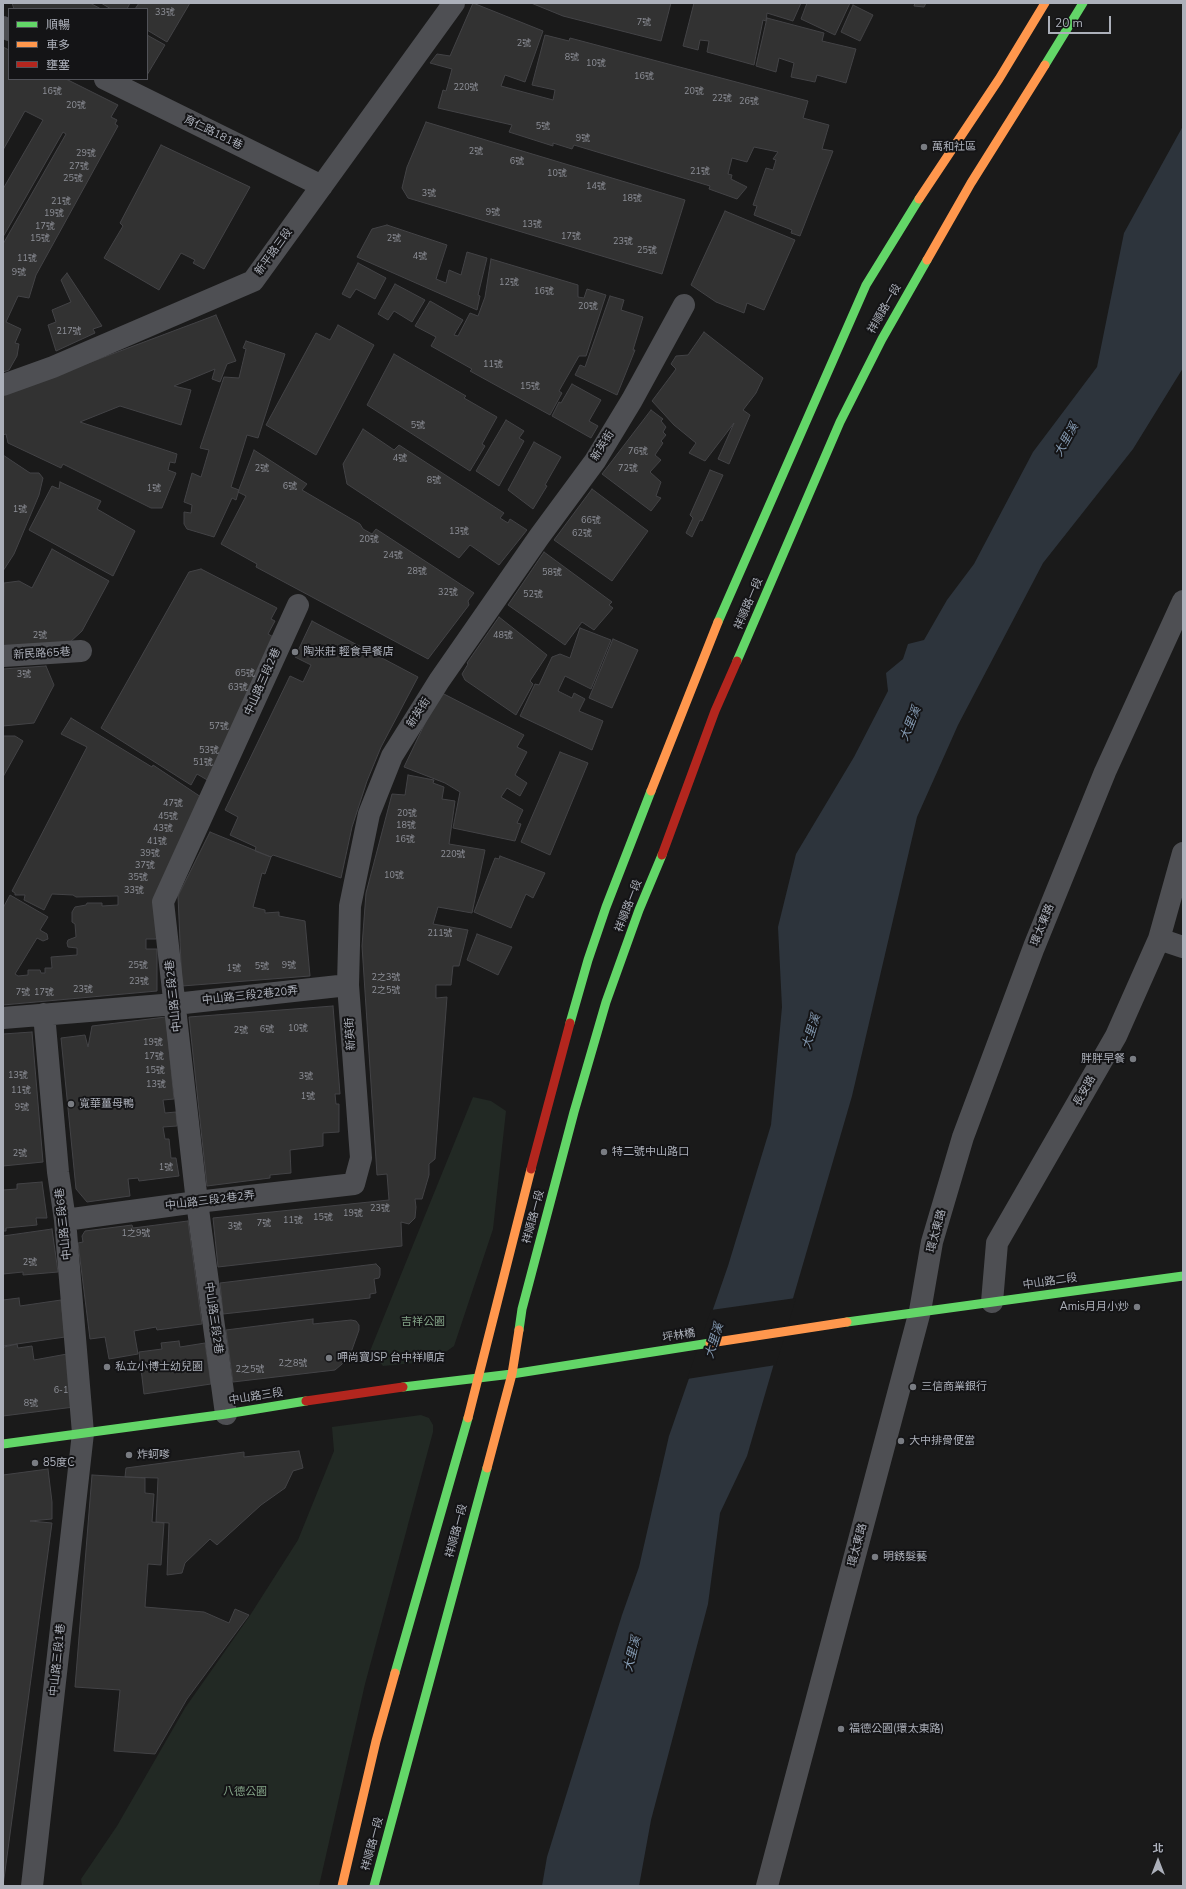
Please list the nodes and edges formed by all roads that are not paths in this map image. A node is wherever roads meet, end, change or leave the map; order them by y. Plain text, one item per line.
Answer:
1 (454, 3) edge
2 (1045, 3) edge
3 (1083, 3) edge
4 (107, 80) edge
5 (322, 186) junction
6 (684, 305) dead end
7 (3, 385) edge
8 (1183, 601) edge
9 (298, 605) dead end
10 (81, 651) dead end
11 (3, 656) edge
12 (1183, 853) edge
13 (1159, 940) junction
14 (1183, 947) edge
15 (348, 985) junction
16 (175, 1004) junction
17 (44, 1014) junction
18 (3, 1018) edge
19 (354, 1184) joint
20 (197, 1202) junction
21 (65, 1220) junction
22 (1183, 1276) edge
23 (992, 1302) junction
24 (920, 1311) junction
25 (512, 1374) junction
26 (479, 1378) junction
27 (226, 1414) junction
28 (83, 1433) junction
29 (3, 1444) edge
30 (32, 1886) edge
31 (342, 1886) edge
32 (374, 1886) edge
33 (767, 1886) edge

1 - 5 street, 新平路三段
2 - 26 street, 祥順路一段
3 - 25 street, 祥順路一段
4 - 5 street, 育仁路181巷
5 - 7 street, 新平路三段
6 - 15 street, 新英街
8 - 24 street, 環太東路
9 - 16 street, 中山路三段2巷
10 - 11 street, 新民路65巷
12 - 13 street, 長安路
13 - 14 street
13 - 23 street, 長安路
15 - 16 street, 中山路三段2巷20弄
15 - 19 street, 新英街
16 - 17 street, 中山路三段2巷20弄
16 - 20 street, 中山路三段2巷
17 - 18 street, 中山路三段2巷20弄
17 - 21 street, 中山路三段6巷
19 - 20 street, 中山路三段2巷2弄
20 - 21 street, 中山路三段2巷2弄
20 - 27 street, 中山路三段2巷
21 - 28 street, 中山路三段6巷
22 - 23 street, 中山路二段
23 - 24 street, 中山路二段
24 - 25 street, 坪林橋
24 - 33 street, 環太東路
25 - 26 street, 中山路三段
25 - 32 street, 祥順路一段
26 - 27 street, 中山路三段
26 - 31 street, 祥順路一段
27 - 28 street, 中山路三段
28 - 29 street, 中山路三段
28 - 30 street, 中山路三段1巷

